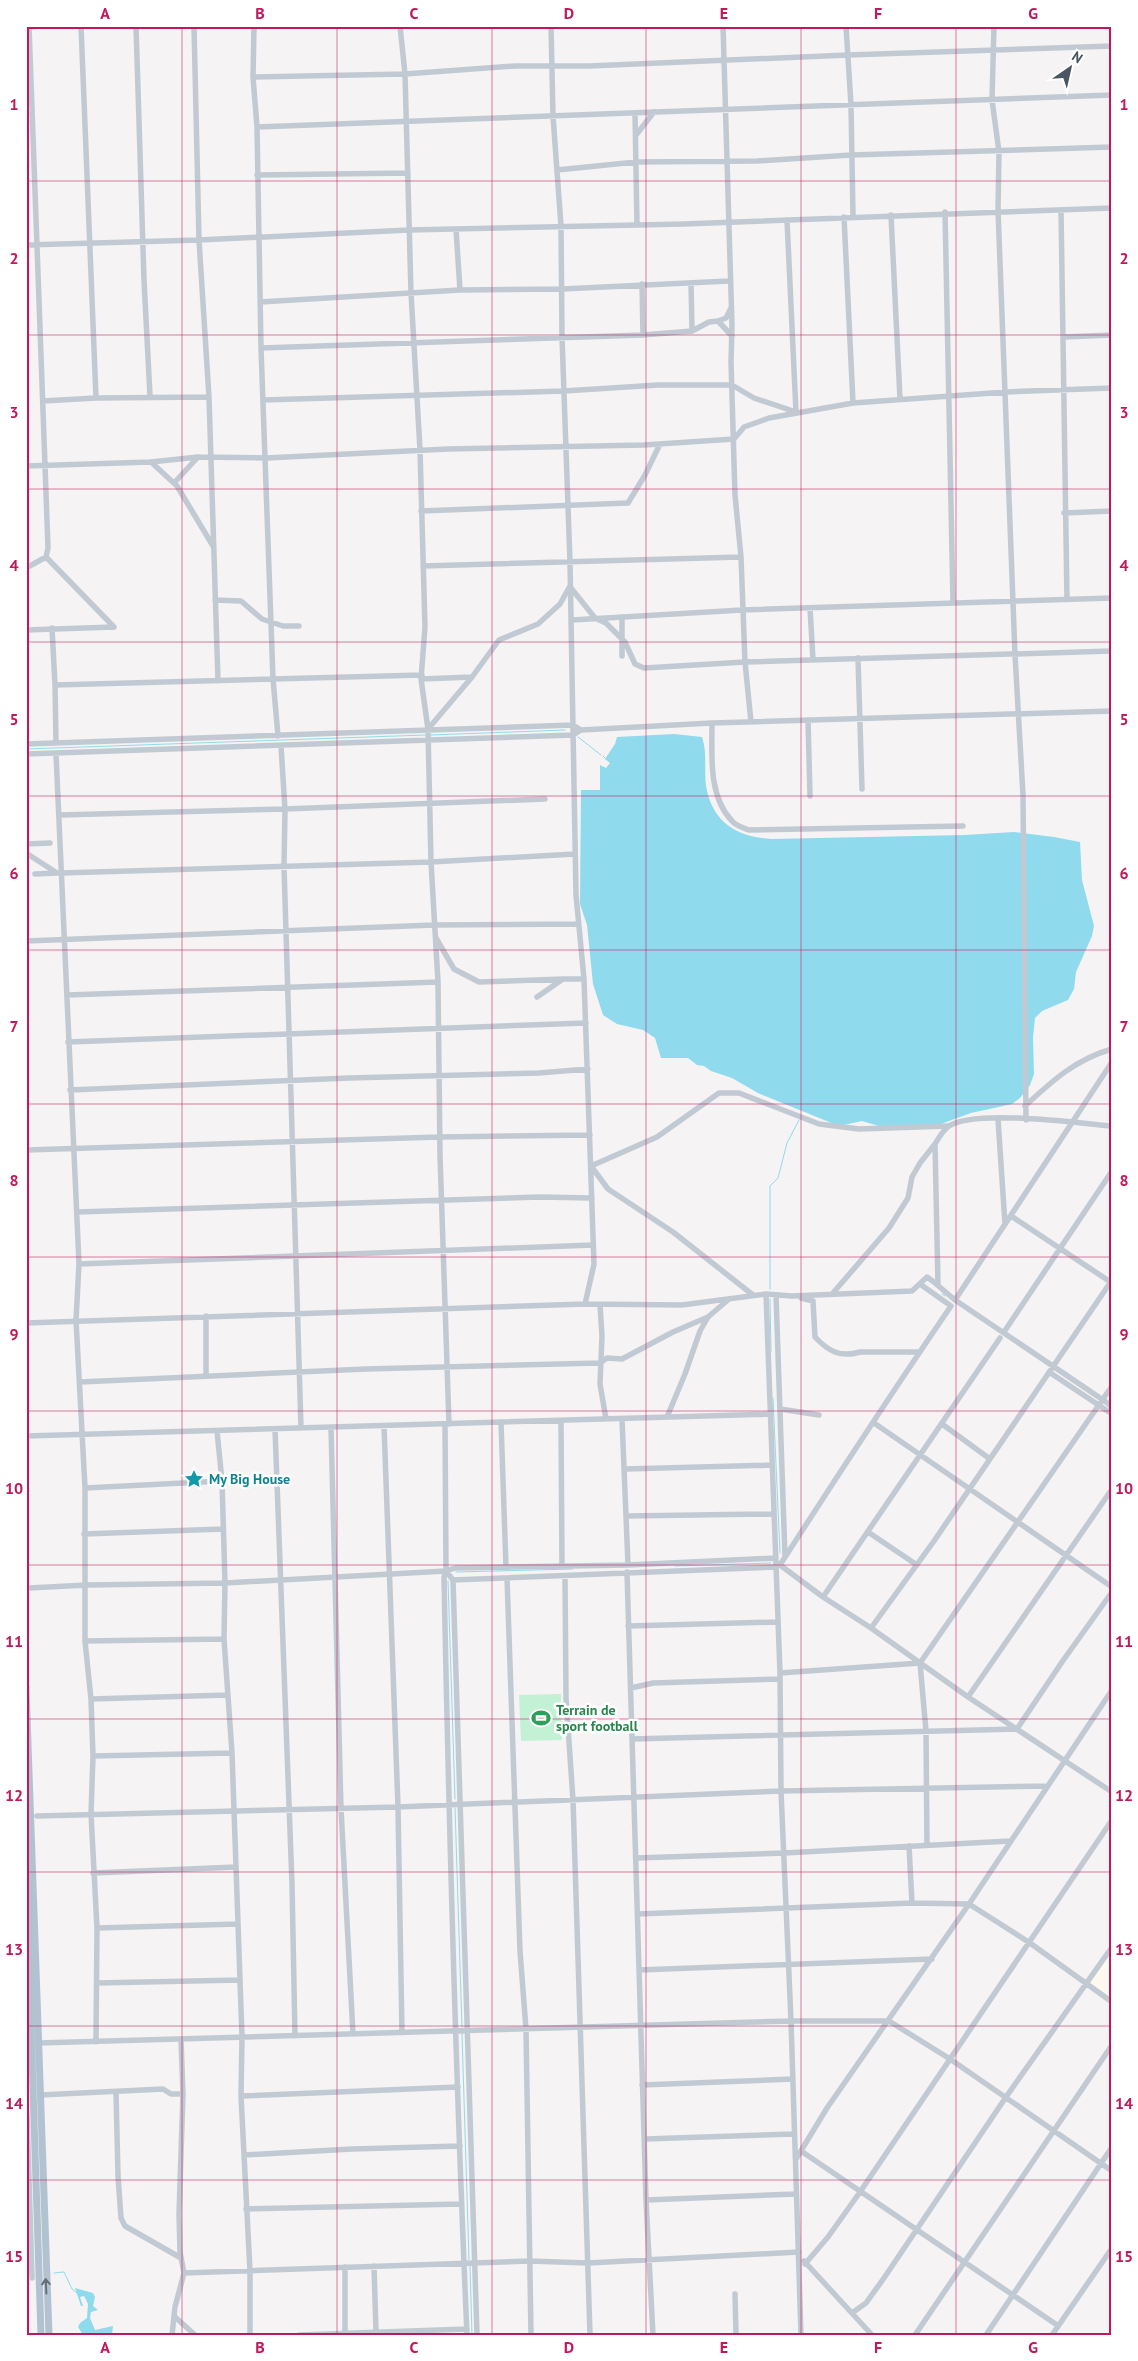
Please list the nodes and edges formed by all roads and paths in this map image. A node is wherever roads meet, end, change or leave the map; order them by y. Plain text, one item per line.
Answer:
1 (42, 26) edge
2 (81, 26) edge
3 (136, 26) edge
4 (194, 26) edge
5 (254, 26) edge
6 (400, 26) edge
7 (550, 26) edge
8 (723, 26) edge
9 (846, 26) edge
10 (994, 26) edge
11 (28, 27) edge
12 (1112, 46) edge
13 (993, 50) junction
14 (848, 54) junction
15 (724, 60) junction
16 (553, 67) junction
17 (405, 74) junction
18 (253, 77) junction
19 (1112, 96) edge
20 (992, 100) junction
21 (851, 105) junction
22 (724, 109) junction
23 (654, 112) junction
24 (635, 113) junction
25 (553, 116) junction
26 (406, 121) junction
27 (257, 127) junction
28 (636, 135) junction
29 (1112, 147) edge
30 (999, 152) junction
31 (851, 155) junction
32 (636, 162) junction
33 (726, 162) junction
34 (557, 170) junction
35 (408, 173) junction
36 (257, 175) junction
37 (1112, 208) edge
38 (998, 210) junction
39 (1061, 210) junction
40 (944, 212) junction
41 (891, 215) junction
42 (853, 216) junction
43 (844, 217) junction
44 (787, 220) junction
45 (728, 222) junction
46 (637, 225) junction
47 (561, 226) junction
48 (456, 229) junction
49 (409, 230) junction
50 (259, 237) junction
51 (199, 240) junction
52 (143, 241) junction
53 (90, 242) junction
54 (37, 244) junction
55 (26, 245) edge
56 (729, 281) junction
57 (691, 283) junction
58 (642, 284) junction
59 (562, 289) junction
60 (460, 290) junction
61 (411, 293) junction
62 (260, 302) junction
63 (731, 308) junction
64 (718, 321) junction
65 (692, 331) junction
66 (643, 334) junction
67 (1112, 335) edge
68 (732, 336) junction
69 (562, 337) junction
70 (1063, 337) junction
71 (413, 341) junction
72 (261, 348) junction
73 (732, 385) junction
74 (1112, 388) edge
75 (1063, 390) junction
76 (564, 391) junction
77 (1006, 392) junction
78 (416, 394) junction
79 (150, 396) junction
80 (950, 396) junction
81 (209, 397) junction
82 (96, 398) junction
83 (900, 399) junction
84 (263, 400) junction
85 (43, 401) junction
86 (853, 402) junction
87 (796, 412) junction
88 (734, 439) junction
89 (660, 444) junction
90 (566, 446) junction
91 (420, 450) junction
92 (211, 457) junction
93 (198, 458) junction
94 (266, 458) junction
95 (151, 462) junction
96 (46, 465) junction
97 (26, 466) edge
98 (174, 483) junction
99 (568, 506) junction
100 (421, 511) junction
101 (1112, 511) edge
102 (1064, 513) junction
103 (214, 547) junction
104 (46, 557) junction
105 (741, 557) junction
106 (570, 562) junction
107 (423, 566) junction
108 (26, 568) edge
109 (571, 586) junction
110 (1112, 598) edge
111 (215, 600) junction
112 (1067, 600) junction
113 (1013, 601) junction
114 (953, 602) junction
115 (810, 608) junction
116 (742, 610) junction
117 (622, 617) junction
118 (595, 618) junction
119 (572, 620) junction
120 (271, 622) junction
121 (299, 626) dead end
122 (52, 628) junction
123 (26, 630) edge
124 (622, 640) junction
125 (1112, 651) edge
126 (1015, 655) junction
127 (622, 656) dead end
128 (858, 658) junction
129 (813, 660) junction
130 (745, 662) junction
131 (422, 677) junction
132 (472, 677) junction
133 (273, 679) junction
134 (218, 681) junction
135 (55, 685) junction
136 (1112, 711) edge
137 (1019, 713) junction
138 (859, 718) junction
139 (808, 720) junction
140 (751, 722) junction
141 (712, 723) junction
142 (573, 725) junction
143 (580, 730) junction
144 (427, 735) junction
145 (573, 735) junction
146 (278, 736) junction
147 (56, 743) junction
148 (26, 744) edge
149 (281, 746) junction
150 (26, 754) edge
151 (56, 754) junction
152 (862, 789) dead end
153 (810, 796) dead end
154 (544, 799) dead end
155 (429, 803) junction
156 (285, 809) junction
157 (60, 815) junction
158 (963, 826) dead end
159 (50, 843) dead end
160 (26, 844) edge
161 (26, 853) edge
162 (575, 854) junction
163 (430, 862) junction
164 (284, 866) junction
165 (59, 873) junction
166 (35, 874) dead end
167 (578, 924) junction
168 (434, 925) junction
169 (287, 932) junction
170 (435, 937) junction
171 (65, 938) junction
172 (26, 940) edge
173 (563, 979) junction
174 (584, 979) junction
175 (438, 982) junction
176 (289, 987) junction
177 (67, 995) junction
178 (536, 997) dead end
179 (586, 1023) junction
180 (440, 1028) junction
181 (290, 1034) junction
182 (68, 1042) junction
183 (1112, 1050) edge
184 (1112, 1062) edge
185 (588, 1069) junction
186 (440, 1077) junction
187 (291, 1080) junction
188 (70, 1090) junction
189 (1026, 1106) junction
190 (998, 1119) junction
191 (1026, 1120) junction
192 (1074, 1122) junction
193 (948, 1126) junction
194 (1112, 1126) edge
195 (590, 1135) junction
196 (440, 1137) junction
197 (292, 1143) junction
198 (935, 1144) junction
199 (73, 1149) junction
200 (26, 1150) edge
201 (591, 1166) junction
202 (1112, 1171) edge
203 (592, 1198) junction
204 (442, 1202) junction
205 (295, 1206) junction
206 (77, 1212) junction
207 (1011, 1216) junction
208 (1005, 1225) junction
209 (593, 1245) junction
210 (444, 1249) junction
211 (1060, 1250) junction
212 (296, 1255) junction
213 (79, 1264) junction
214 (927, 1278) junction
215 (1111, 1282) edge
216 (920, 1284) junction
217 (832, 1293) junction
218 (766, 1294) junction
219 (753, 1295) junction
220 (776, 1295) junction
221 (794, 1296) junction
222 (729, 1299) junction
223 (956, 1300) junction
224 (586, 1304) junction
225 (600, 1305) junction
226 (446, 1309) junction
227 (297, 1314) junction
228 (206, 1316) junction
229 (708, 1318) junction
230 (76, 1320) junction
231 (26, 1323) edge
232 (1004, 1332) junction
233 (1000, 1338) dead end
234 (920, 1352) junction
235 (600, 1363) junction
236 (1053, 1366) junction
237 (448, 1367) junction
238 (300, 1372) junction
239 (1049, 1372) junction
240 (206, 1376) junction
241 (80, 1382) junction
242 (1112, 1386) edge
243 (1100, 1402) junction
244 (1112, 1406) edge
245 (780, 1409) junction
246 (769, 1414) junction
247 (1112, 1414) edge
248 (819, 1415) dead end
249 (667, 1417) junction
250 (606, 1419) junction
251 (622, 1419) junction
252 (501, 1422) junction
253 (561, 1422) junction
254 (874, 1423) junction
255 (447, 1424) junction
256 (942, 1424) junction
257 (384, 1426) junction
258 (301, 1428) junction
259 (331, 1428) junction
260 (275, 1429) junction
261 (217, 1431) junction
262 (81, 1435) junction
263 (26, 1436) edge
264 (920, 1456) junction
265 (990, 1459) junction
266 (772, 1465) junction
267 (625, 1469) junction
268 (222, 1481) junction
269 (85, 1488) junction
270 (1112, 1489) edge
271 (969, 1490) junction
272 (774, 1514) junction
273 (627, 1516) junction
274 (1019, 1522) junction
275 (223, 1530) junction
276 (868, 1532) junction
277 (84, 1534) junction
278 (1067, 1556) junction
279 (784, 1557) junction
280 (777, 1563) junction
281 (628, 1565) junction
282 (917, 1565) junction
283 (562, 1566) junction
284 (506, 1567) junction
285 (446, 1571) junction
286 (627, 1572) junction
287 (389, 1575) junction
288 (564, 1576) junction
289 (281, 1578) junction
290 (335, 1578) junction
291 (507, 1578) junction
292 (453, 1580) junction
293 (225, 1583) junction
294 (87, 1585) junction
295 (1112, 1586) edge
296 (29, 1588) dead end
297 (1112, 1592) edge
298 (823, 1597) junction
299 (778, 1622) junction
300 (628, 1626) junction
301 (871, 1628) junction
302 (224, 1639) junction
303 (85, 1641) junction
304 (920, 1664) junction
305 (780, 1676) junction
306 (26, 1688) edge
307 (631, 1688) junction
308 (1112, 1690) edge
309 (228, 1695) junction
310 (968, 1697) junction
311 (91, 1699) junction
312 (1018, 1729) junction
313 (926, 1731) junction
314 (780, 1736) junction
315 (632, 1739) junction
316 (232, 1753) junction
317 (27, 1754) edge
318 (93, 1756) junction
319 (1065, 1760) junction
320 (1047, 1786) junction
321 (926, 1787) junction
322 (781, 1791) junction
323 (1112, 1792) edge
324 (634, 1797) junction
325 (573, 1800) junction
326 (515, 1802) junction
327 (454, 1804) junction
328 (398, 1807) junction
329 (341, 1808) junction
330 (290, 1809) junction
331 (234, 1812) junction
332 (92, 1814) junction
333 (37, 1816) dead end
334 (1112, 1820) edge
335 (1010, 1841) junction
336 (909, 1846) junction
337 (927, 1846) junction
338 (784, 1853) junction
339 (636, 1858) junction
340 (236, 1867) junction
341 (26, 1873) edge
342 (93, 1873) junction
343 (912, 1903) junction
344 (969, 1904) junction
345 (786, 1907) junction
346 (638, 1914) junction
347 (238, 1924) junction
348 (97, 1928) junction
349 (1030, 1943) junction
350 (1112, 1947) edge
351 (932, 1959) junction
352 (789, 1965) junction
353 (639, 1970) junction
354 (240, 1980) junction
355 (97, 1983) junction
356 (1086, 1985) junction
357 (1112, 2002) edge
358 (791, 2020) junction
359 (889, 2021) junction
360 (29, 2025) edge
361 (641, 2025) junction
362 (580, 2027) junction
363 (526, 2029) junction
364 (462, 2031) junction
365 (402, 2033) junction
366 (352, 2034) junction
367 (294, 2036) junction
368 (242, 2038) junction
369 (180, 2039) junction
370 (96, 2042) junction
371 (38, 2044) junction
372 (1112, 2045) edge
373 (950, 2059) junction
374 (30, 2074) edge
375 (793, 2079) junction
376 (642, 2085) junction
377 (458, 2087) junction
378 (116, 2092) junction
379 (183, 2094) junction
380 (40, 2095) junction
381 (241, 2096) junction
382 (1006, 2097) junction
383 (27, 2114) edge
384 (1054, 2130) junction
385 (794, 2134) junction
386 (645, 2139) junction
387 (460, 2146) junction
388 (1112, 2148) edge
389 (801, 2151) junction
390 (244, 2156) junction
391 (795, 2161) junction
392 (1101, 2163) junction
393 (1112, 2170) edge
394 (860, 2192) junction
395 (796, 2194) junction
396 (646, 2200) junction
397 (461, 2204) junction
398 (246, 2209) junction
399 (917, 2229) junction
400 (1112, 2248) edge
401 (799, 2252) junction
402 (181, 2258) junction
403 (650, 2258) junction
404 (529, 2261) junction
405 (964, 2261) junction
406 (588, 2263) junction
407 (469, 2264) junction
408 (805, 2264) junction
409 (374, 2266) junction
410 (345, 2267) junction
411 (250, 2271) junction
412 (184, 2273) junction
413 (32, 2278) edge
414 (735, 2294) dead end
415 (1012, 2294) junction
416 (852, 2313) junction
417 (174, 2316) junction
418 (1057, 2325) junction
419 (345, 2332) junction
420 (376, 2332) junction
421 (467, 2332) edge
422 (869, 2333) edge
423 (1054, 2334) edge
424 (41, 2335) edge
425 (49, 2335) edge
426 (172, 2335) edge
427 (195, 2335) edge
428 (250, 2335) edge
429 (299, 2335) edge
430 (477, 2335) edge
431 (531, 2335) edge
432 (590, 2335) edge
433 (653, 2335) edge
434 (736, 2335) edge
435 (801, 2335) edge
436 (915, 2335) edge
437 (986, 2335) edge

1 - 11 street
2 - 53 street
3 - 52 street
4 - 51 street
5 - 18 street
6 - 17 street
7 - 16 street
8 - 15 street
9 - 14 street
10 - 13 street
11 - 54 street
12 - 13 street
13 - 14 street
13 - 20 street
14 - 15 street
14 - 21 street
15 - 16 street
15 - 22 street
16 - 17 street
16 - 25 street
17 - 18 street
17 - 26 street
18 - 27 street
19 - 20 street
20 - 21 street
20 - 30 street
21 - 22 street
21 - 31 street
22 - 23 street
22 - 33 street
23 - 24 street
23 - 28 street
24 - 25 street
24 - 28 street
25 - 26 street
25 - 34 street
26 - 27 street
26 - 35 street
27 - 36 street
28 - 32 street
29 - 30 street
30 - 31 street
30 - 38 street
31 - 33 street
31 - 42 street
32 - 33 street
32 - 34 street
32 - 46 street
33 - 45 street
34 - 47 street
35 - 36 street
35 - 49 street
36 - 50 street
37 - 39 street
38 - 39 street
38 - 40 street
38 - 77 street
39 - 70 street
40 - 41 street
40 - 80 street
41 - 42 street
41 - 83 street
42 - 43 street
43 - 44 street
43 - 86 street
44 - 45 street
44 - 87 street
45 - 46 street
45 - 56 street
46 - 47 street
47 - 48 street
47 - 59 street
48 - 49 street
48 - 60 street
49 - 50 street
49 - 61 street
50 - 51 street
50 - 62 street
51 - 52 street
51 - 81 street
52 - 53 street
52 - 79 street
53 - 54 street
53 - 82 street
54 - 55 street
54 - 85 street
56 - 57 street
56 - 63 street
57 - 58 street
57 - 65 street
58 - 59 street
58 - 66 street
59 - 60 street
59 - 69 street
60 - 61 street
61 - 62 street
61 - 71 street
62 - 72 street
63 - 64 street
63 - 68 street
64 - 65 street
64 - 68 street
65 - 66 street
66 - 69 street
67 - 70 street
68 - 73 street
69 - 71 street
69 - 76 street
70 - 75 street
71 - 72 street
71 - 78 street
72 - 84 street
73 - 76 street
73 - 87 street
73 - 88 street
74 - 75 street
75 - 77 street
75 - 102 street
76 - 78 street
76 - 90 street
77 - 80 street
77 - 113 street
78 - 84 street
78 - 91 street
79 - 81 street
79 - 82 street
80 - 83 street
80 - 114 street
81 - 92 street
82 - 85 street
83 - 86 street
84 - 94 street
85 - 96 street
86 - 87 street
87 - 88 street
88 - 89 street
88 - 105 street
89 - 90 street
89 - 99 street
90 - 91 street
90 - 99 street
91 - 94 street
91 - 100 street
92 - 93 street
92 - 94 street
92 - 103 street
93 - 95 street
93 - 98 street
94 - 120 street
95 - 96 street
95 - 98 street
96 - 97 street
96 - 104 street
98 - 103 street
99 - 100 street
99 - 106 street
100 - 107 street
101 - 102 street
102 - 112 street
103 - 111 street
104 - 108 street
104 - 122 street
105 - 106 street
105 - 116 street
106 - 107 street
106 - 109 street
107 - 131 street
109 - 118 street
109 - 119 street
109 - 132 street
110 - 112 street
111 - 120 street
111 - 134 street
112 - 113 street
113 - 114 street
113 - 126 street
114 - 115 street
115 - 116 street
115 - 129 street
116 - 117 street
116 - 130 street
117 - 118 street
117 - 124 street
118 - 119 street
118 - 124 street
119 - 142 street
120 - 121 street
120 - 133 street
122 - 123 street
122 - 135 street
124 - 127 street
124 - 130 street
125 - 126 street
126 - 128 street
126 - 137 street
128 - 129 street
128 - 138 street
129 - 130 street
130 - 140 street
131 - 132 street
131 - 133 street
131 - 144 street
132 - 144 street
133 - 134 street
133 - 146 street
134 - 135 street
135 - 147 street
136 - 137 street
137 - 138 street
137 - 189 street
138 - 139 street
138 - 152 street
139 - 140 street
139 - 153 street
140 - 141 street
141 - 143 street
141 - 158 street
142 - 143 street
142 - 144 street
142 - 145 street
143 - 145 street
144 - 145 street
144 - 146 street
144 - 149 street
144 - 155 street
145 - 162 street
146 - 147 street
147 - 148 street
149 - 151 street
149 - 156 street
150 - 151 street
151 - 157 street
154 - 155 street
155 - 156 street
155 - 163 street
156 - 157 street
156 - 164 street
157 - 165 street
159 - 160 street
161 - 165 street
162 - 163 street
162 - 167 street
163 - 164 street
163 - 168 street
164 - 165 street
164 - 169 street
165 - 166 street
165 - 171 street
167 - 168 street
167 - 174 street
168 - 169 street
168 - 170 street
169 - 171 street
169 - 176 street
170 - 173 street
170 - 175 street
171 - 172 street
171 - 177 street
173 - 174 street
173 - 178 street
174 - 179 street
175 - 176 street
175 - 180 street
176 - 177 street
176 - 181 street
177 - 182 street
179 - 180 street
179 - 185 street
180 - 181 street
180 - 186 street
181 - 182 street
181 - 187 street
182 - 188 street
183 - 189 street
184 - 192 street
185 - 186 street
185 - 195 street
186 - 187 street
186 - 196 street
187 - 188 street
187 - 197 street
188 - 199 street
189 - 191 street
190 - 191 street
190 - 193 street
190 - 208 street
191 - 192 street
192 - 194 street
192 - 207 street
193 - 198 street
193 - 201 street
195 - 196 street
195 - 201 street
196 - 197 street
196 - 204 street
197 - 199 street
197 - 205 street
198 - 214 street
198 - 217 street
199 - 200 street
199 - 206 street
201 - 203 street
201 - 219 street
202 - 211 street
203 - 204 street
203 - 209 street
204 - 205 street
204 - 210 street
205 - 206 street
205 - 212 street
206 - 213 street
207 - 208 street
207 - 211 street
208 - 223 street
209 - 210 street
209 - 224 street
210 - 212 street
210 - 226 street
211 - 215 street
211 - 232 street
212 - 213 street
212 - 227 street
213 - 230 street
214 - 216 street
214 - 223 street
215 - 236 street
216 - 217 street
216 - 234 street
217 - 221 street
218 - 219 street
218 - 220 street
218 - 246 street
219 - 222 street
220 - 221 street
220 - 245 street
221 - 234 street
222 - 225 street
222 - 229 street
223 - 232 street
224 - 225 street
224 - 226 street
225 - 235 street
226 - 227 street
226 - 237 street
227 - 228 street
227 - 238 street
228 - 230 street
228 - 240 street
229 - 235 street
229 - 249 street
230 - 231 street
230 - 241 street
232 - 236 street
233 - 256 street
234 - 254 street
235 - 237 street
235 - 250 street
236 - 239 street
236 - 243 street
237 - 238 street
237 - 255 street
238 - 240 street
238 - 258 street
239 - 243 street
239 - 265 street
240 - 241 street
241 - 262 street
242 - 243 street
243 - 244 street
243 - 247 street
243 - 274 street
245 - 248 street
245 - 279 street
246 - 249 street
246 - 266 street
249 - 251 street
250 - 251 street
250 - 253 street
251 - 267 street
252 - 253 street
252 - 255 street
252 - 284 street
253 - 283 street
254 - 264 street
254 - 279 street
255 - 257 street
255 - 285 street
256 - 264 street
256 - 265 street
257 - 259 street
257 - 287 street
258 - 259 street
258 - 260 street
259 - 290 street
260 - 261 street
260 - 289 street
261 - 262 street
261 - 268 street
262 - 263 street
262 - 269 street
264 - 271 street
264 - 276 street
265 - 271 street
266 - 267 street
266 - 272 street
267 - 273 street
268 - 269 street
268 - 275 street
269 - 277 street
270 - 278 street
271 - 274 street
271 - 282 street
272 - 273 street
272 - 280 street
273 - 281 street
274 - 278 street
274 - 304 street
275 - 277 street
275 - 293 street
276 - 282 street
276 - 298 street
277 - 294 street
278 - 295 street
278 - 310 street
279 - 280 street
280 - 281 street
280 - 286 street
280 - 298 street
280 - 299 street
281 - 283 street
282 - 301 street
283 - 284 street
284 - 285 street
285 - 287 street
285 - 292 street
285 - 327 street
286 - 288 street
286 - 300 street
287 - 290 street
287 - 328 street
288 - 291 street
288 - 325 street
289 - 290 street
289 - 293 street
289 - 330 street
290 - 329 street
291 - 292 street
291 - 326 street
292 - 327 street
293 - 294 street
293 - 302 street
294 - 296 street
294 - 303 street
297 - 312 street
298 - 301 street
299 - 300 street
299 - 305 street
300 - 307 street
301 - 304 street
302 - 303 street
302 - 309 street
303 - 311 street
304 - 305 street
304 - 310 street
304 - 313 street
305 - 307 street
305 - 314 street
306 - 317 main road
307 - 315 street
308 - 319 street
309 - 311 street
309 - 316 street
310 - 312 street
311 - 318 street
312 - 313 street
312 - 319 street
313 - 314 street
313 - 321 street
314 - 315 street
314 - 322 street
315 - 324 street
316 - 318 street
316 - 331 street
317 - 371 main road
318 - 332 street
319 - 320 street
319 - 323 street
320 - 321 street
320 - 335 street
321 - 322 street
321 - 337 street
322 - 324 street
322 - 338 street
324 - 325 street
324 - 339 street
325 - 326 street
325 - 362 street
326 - 327 street
326 - 363 street
327 - 328 street
327 - 364 street
327 - 364 street
328 - 329 street
328 - 365 street
329 - 330 street
329 - 366 street
330 - 331 street
330 - 367 street
331 - 332 street
331 - 340 street
332 - 333 street
332 - 342 street
334 - 349 street
335 - 337 street
335 - 344 street
336 - 337 street
336 - 338 street
336 - 343 street
338 - 339 street
338 - 345 street
339 - 346 street
340 - 342 street
340 - 347 street
341 - 360 main road
342 - 348 street
343 - 344 street
343 - 345 street
344 - 349 street
344 - 351 street
345 - 346 street
345 - 352 street
346 - 353 street
347 - 348 street
347 - 354 street
348 - 355 street
349 - 356 street
349 - 373 street
350 - 356 street
351 - 352 street
351 - 359 street
352 - 353 street
352 - 358 street
353 - 361 street
354 - 355 street
354 - 368 street
355 - 370 street
356 - 357 street
356 - 382 street
358 - 359 street
358 - 361 street
358 - 375 street
359 - 373 street
359 - 389 street
360 - 374 main road
361 - 362 street
361 - 376 street
362 - 363 street
362 - 406 street
363 - 364 street
363 - 404 street
364 - 365 street
364 - 377 street
364 - 407 street
365 - 366 street
366 - 367 street
367 - 368 street
368 - 369 street
368 - 381 street
369 - 370 street
369 - 379 street
370 - 371 street
371 - 380 main road
372 - 384 street
373 - 382 street
373 - 394 street
374 - 413 main road
375 - 376 street
375 - 385 street
376 - 386 street
377 - 381 street
377 - 387 street
378 - 379 street
378 - 380 street
378 - 402 street
379 - 402 street
425 -> 380 main road
381 - 390 street
382 - 384 street
382 - 399 street
383 - 413 street
384 - 392 street
384 - 405 street
385 - 386 street
385 - 391 street
386 - 396 street
387 - 390 street
387 - 397 street
388 - 392 street
389 - 391 street
389 - 394 street
390 - 398 street
391 - 395 street
392 - 393 street
392 - 415 street
394 - 399 street
394 - 408 street
395 - 396 street
395 - 401 street
396 - 403 street
397 - 398 street
397 - 407 street
398 - 411 street
399 - 405 street
399 - 416 street
400 - 418 street
401 - 403 street
401 - 408 street
401 - 435 street
402 - 412 street
403 - 406 street
403 - 433 street
404 - 406 street
404 - 407 street
404 - 431 street
405 - 415 street
405 - 436 street
406 - 432 street
407 - 409 street
407 - 421 street
407 - 430 street
408 - 416 street
409 - 410 street
409 - 420 street
410 - 411 street
410 - 419 street
411 - 412 street
411 - 428 street
412 - 417 street
413 - 424 main road
414 - 434 street
415 - 418 street
415 - 437 street
416 - 422 street
417 - 426 street
417 - 427 street
418 - 423 street
419 - 420 street
419 - 429 street
420 - 421 street

